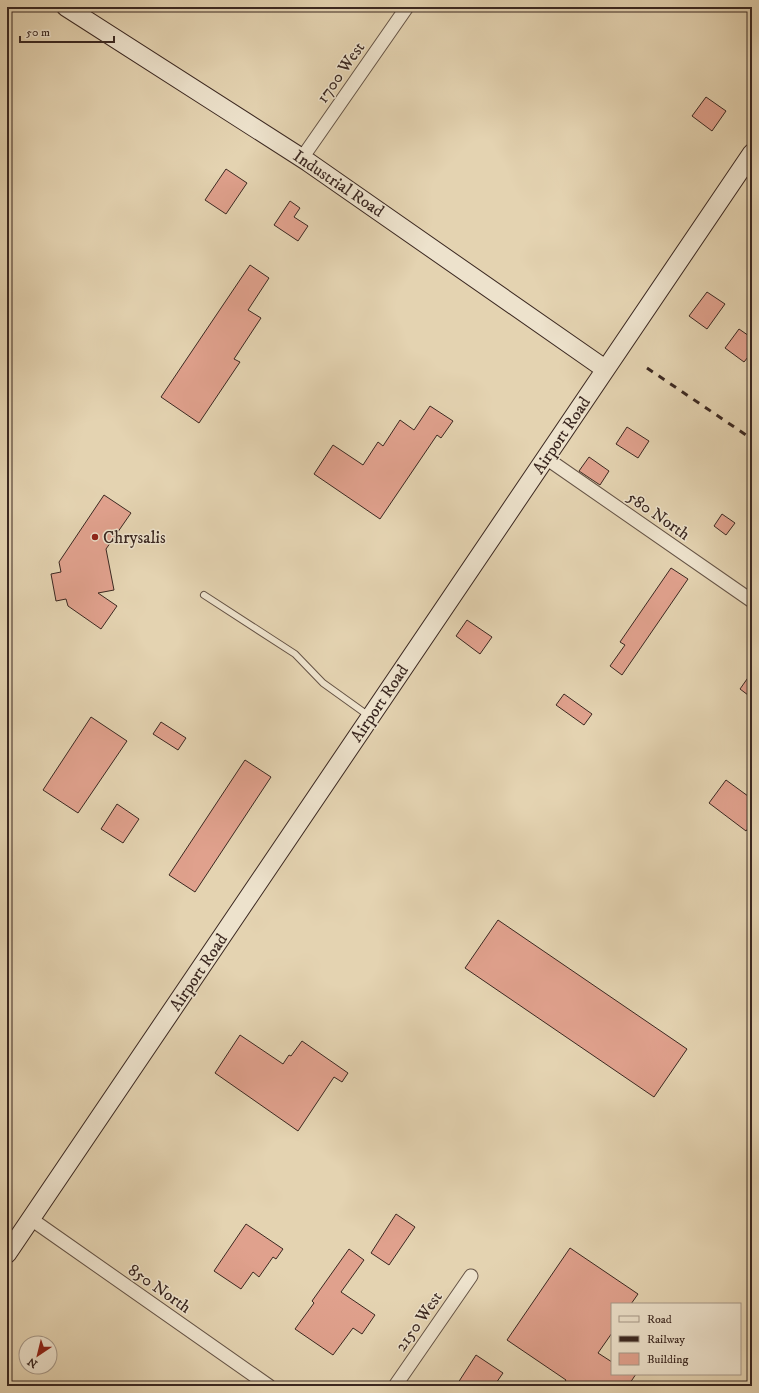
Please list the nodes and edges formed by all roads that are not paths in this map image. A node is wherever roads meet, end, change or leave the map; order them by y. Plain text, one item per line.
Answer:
1 (66, 7) edge
2 (407, 7) edge
3 (752, 153) edge
4 (302, 158) junction
5 (605, 370) junction
6 (546, 458) junction
7 (204, 595) dead end
8 (752, 601) edge
9 (371, 716) junction
10 (31, 1219) junction
11 (7, 1254) edge
12 (471, 1276) dead end
13 (269, 1386) edge
14 (395, 1386) edge

1 - 4 street, Industrial Road
2 - 4 street, 1700 West
3 - 5 street, Airport Road
4 - 5 street, Industrial Road
5 - 6 street, Airport Road
6 - 8 street, 580 North
6 - 9 street, Airport Road
7 - 9 lane
9 - 10 street, Airport Road
10 - 11 street, Airport Road
10 - 13 street, 850 North
12 - 14 street, 2150 West

